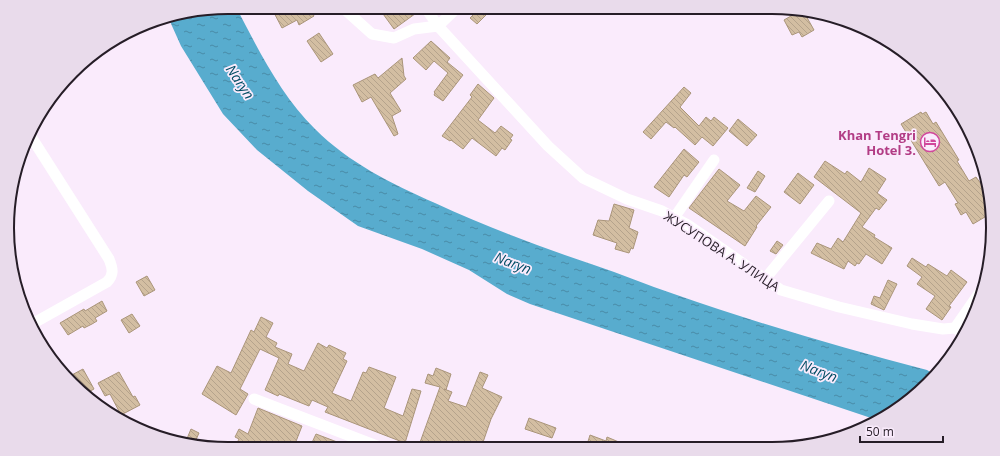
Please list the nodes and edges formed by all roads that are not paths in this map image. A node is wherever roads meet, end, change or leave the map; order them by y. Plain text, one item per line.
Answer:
1 (350, 14) edge
2 (430, 14) edge
3 (451, 14) edge
4 (438, 26) junction
5 (33, 140) edge
6 (714, 160) dead end
7 (829, 200) dead end
8 (674, 218) junction
9 (765, 279) junction
10 (36, 322) edge
11 (960, 331) edge
12 (254, 399) dead end
13 (362, 442) edge

1 - 4 street
2 - 4 street, ЖУСУПОВА А. УЛИЦА
3 - 4 street
4 - 8 street, ЖУСУПОВА А. УЛИЦА
5 - 10 street
6 - 8 street
7 - 9 street
8 - 9 street, ЖУСУПОВА А. УЛИЦА
9 - 11 street, ЖУСУПОВА А. УЛИЦА
12 - 13 street

